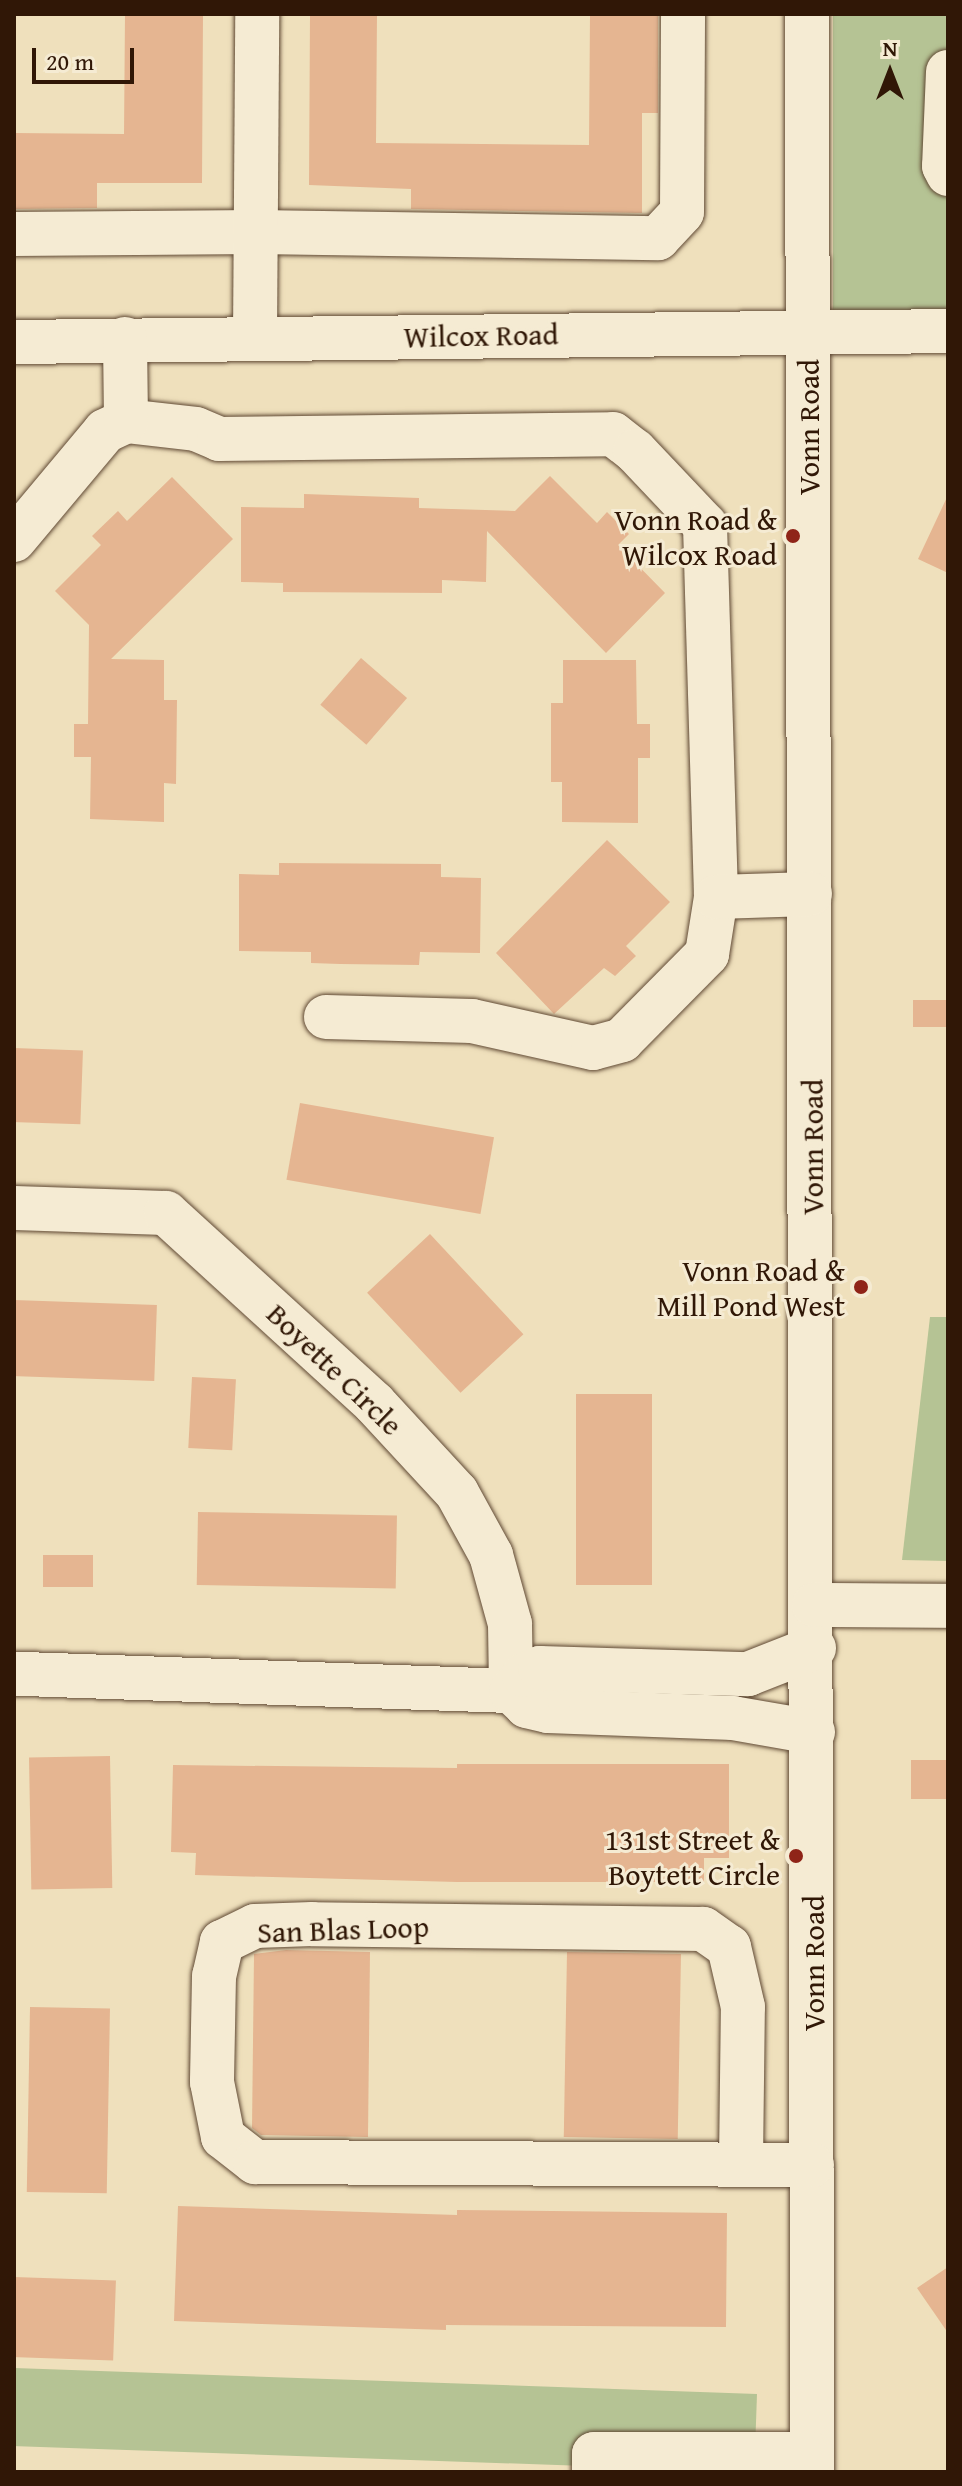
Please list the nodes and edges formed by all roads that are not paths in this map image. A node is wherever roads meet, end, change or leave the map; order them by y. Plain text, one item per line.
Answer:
1 (257, 14) edge
2 (683, 14) edge
3 (807, 14) edge
4 (948, 72) edge
5 (948, 174) edge
6 (257, 232) junction
7 (14, 234) edge
8 (808, 331) junction
9 (948, 331) edge
10 (255, 338) junction
11 (125, 339) junction
12 (14, 342) edge
13 (126, 421) junction
14 (14, 540) edge
15 (810, 894) junction
16 (716, 897) junction
17 (326, 1017) dead end
18 (14, 1208) edge
19 (814, 1605) junction
20 (948, 1606) edge
21 (814, 1648) junction
22 (14, 1674) edge
23 (511, 1691) junction
24 (813, 1732) junction
25 (741, 2162) junction
26 (812, 2165) junction
27 (696, 2463) edge
28 (812, 2463) edge
29 (594, 2472) edge

1 - 6 street
2 - 6 street
3 - 8 street, Vonn Road
4 - 5 street
6 - 7 street
6 - 10 street
8 - 9 street, Wilcox Road
8 - 10 street, Wilcox Road
8 - 15 street, Vonn Road
10 - 11 street, Wilcox Road
11 - 12 street, Wilcox Road
11 - 13 street
13 - 14 street
13 - 16 street
15 - 16 street
15 - 19 street, Vonn Road
16 - 17 street
18 - 23 street, Boyette Circle
19 - 20 street
19 - 21 street, Vonn Road
21 - 23 street
21 - 24 street, Vonn Road
22 - 23 street
23 - 24 street
24 - 26 street, Vonn Road
25 - 25 street, San Blas Loop
25 - 26 street, San Blas Loop
26 - 28 street, Vonn Road
27 - 28 street
27 - 29 street

